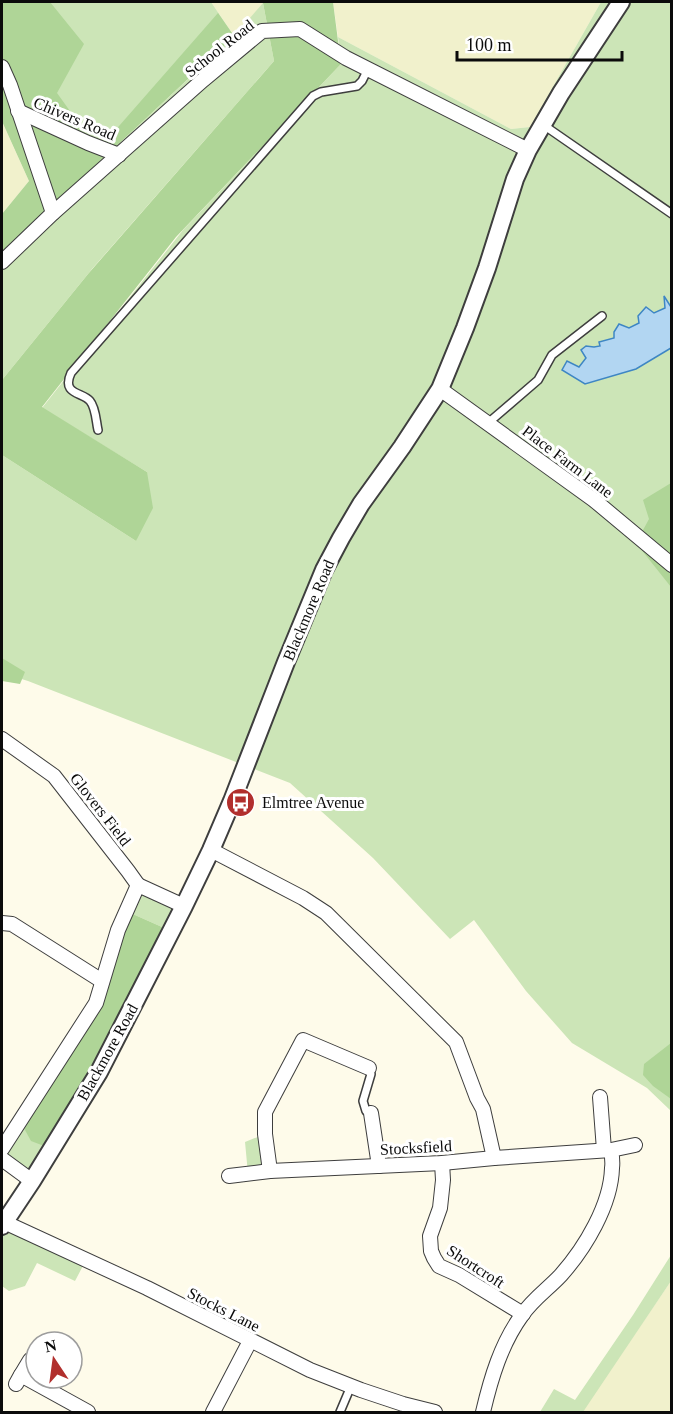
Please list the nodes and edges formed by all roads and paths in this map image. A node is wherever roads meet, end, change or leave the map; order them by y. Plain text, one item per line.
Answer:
1 (621, 2) edge
2 (2, 67) edge
3 (368, 69) junction
4 (18, 111) junction
5 (542, 124) junction
6 (528, 150) junction
7 (119, 155) junction
8 (53, 213) junction
9 (672, 214) edge
10 (2, 262) edge
11 (602, 316) dead end
12 (441, 389) junction
13 (488, 423) junction
14 (98, 430) dead end
15 (672, 565) edge
16 (2, 739) edge
17 (211, 850) junction
18 (138, 885) junction
19 (184, 906) junction
20 (2, 923) edge
21 (102, 981) junction
22 (369, 1068) joint
23 (600, 1097) dead end
24 (372, 1113) joint
25 (635, 1145) dead end
26 (2, 1149) edge
27 (608, 1150) junction
28 (494, 1158) junction
29 (2, 1160) edge
30 (442, 1163) junction
31 (379, 1166) junction
32 (270, 1171) junction
33 (229, 1176) dead end
34 (32, 1181) junction
35 (3, 1224) edge
36 (523, 1314) junction
37 (250, 1341) junction
38 (24, 1370) edge
39 (24, 1381) edge
40 (351, 1386) junction
41 (41, 1390) edge
42 (88, 1413) edge
43 (213, 1413) edge
44 (340, 1413) edge
45 (435, 1413) edge
46 (483, 1413) edge

1 - 5 street, Blackmore Road
2 - 4 street, Chivers Road
3 - 6 street, School Road
3 - 7 street, School Road
3 - 14 lane
4 - 7 street, Chivers Road
4 - 8 street, Chivers Road
5 - 6 street, Blackmore Road
5 - 9 lane
6 - 12 street, Blackmore Road
7 - 8 street, School Road
8 - 10 street, School Road
11 - 13 lane
12 - 13 street, Place Farm Lane
12 - 17 street, Blackmore Road
13 - 15 street, Place Farm Lane
16 - 18 street, Glovers Field
17 - 19 street, Blackmore Road
17 - 28 street
18 - 19 street, Glovers Field
18 - 21 street
19 - 34 street, Blackmore Road
20 - 21 street
21 - 26 street
22 - 24 lane
22 - 32 street
23 - 27 street
24 - 31 street
25 - 27 street, Stocksfield
27 - 28 street, Stocksfield
27 - 36 street
28 - 30 street, Stocksfield
29 - 34 street
30 - 31 street, Stocksfield
30 - 36 street, Shortcroft
31 - 32 street, Stocksfield
32 - 33 street, Stocksfield
34 - 35 street, Blackmore Road
35 - 37 street, Stocks Lane
36 - 46 street
37 - 40 street, Stocks Lane
37 - 43 street
38 - 39 street
40 - 44 lane
40 - 45 street, Stocks Lane
41 - 42 street

